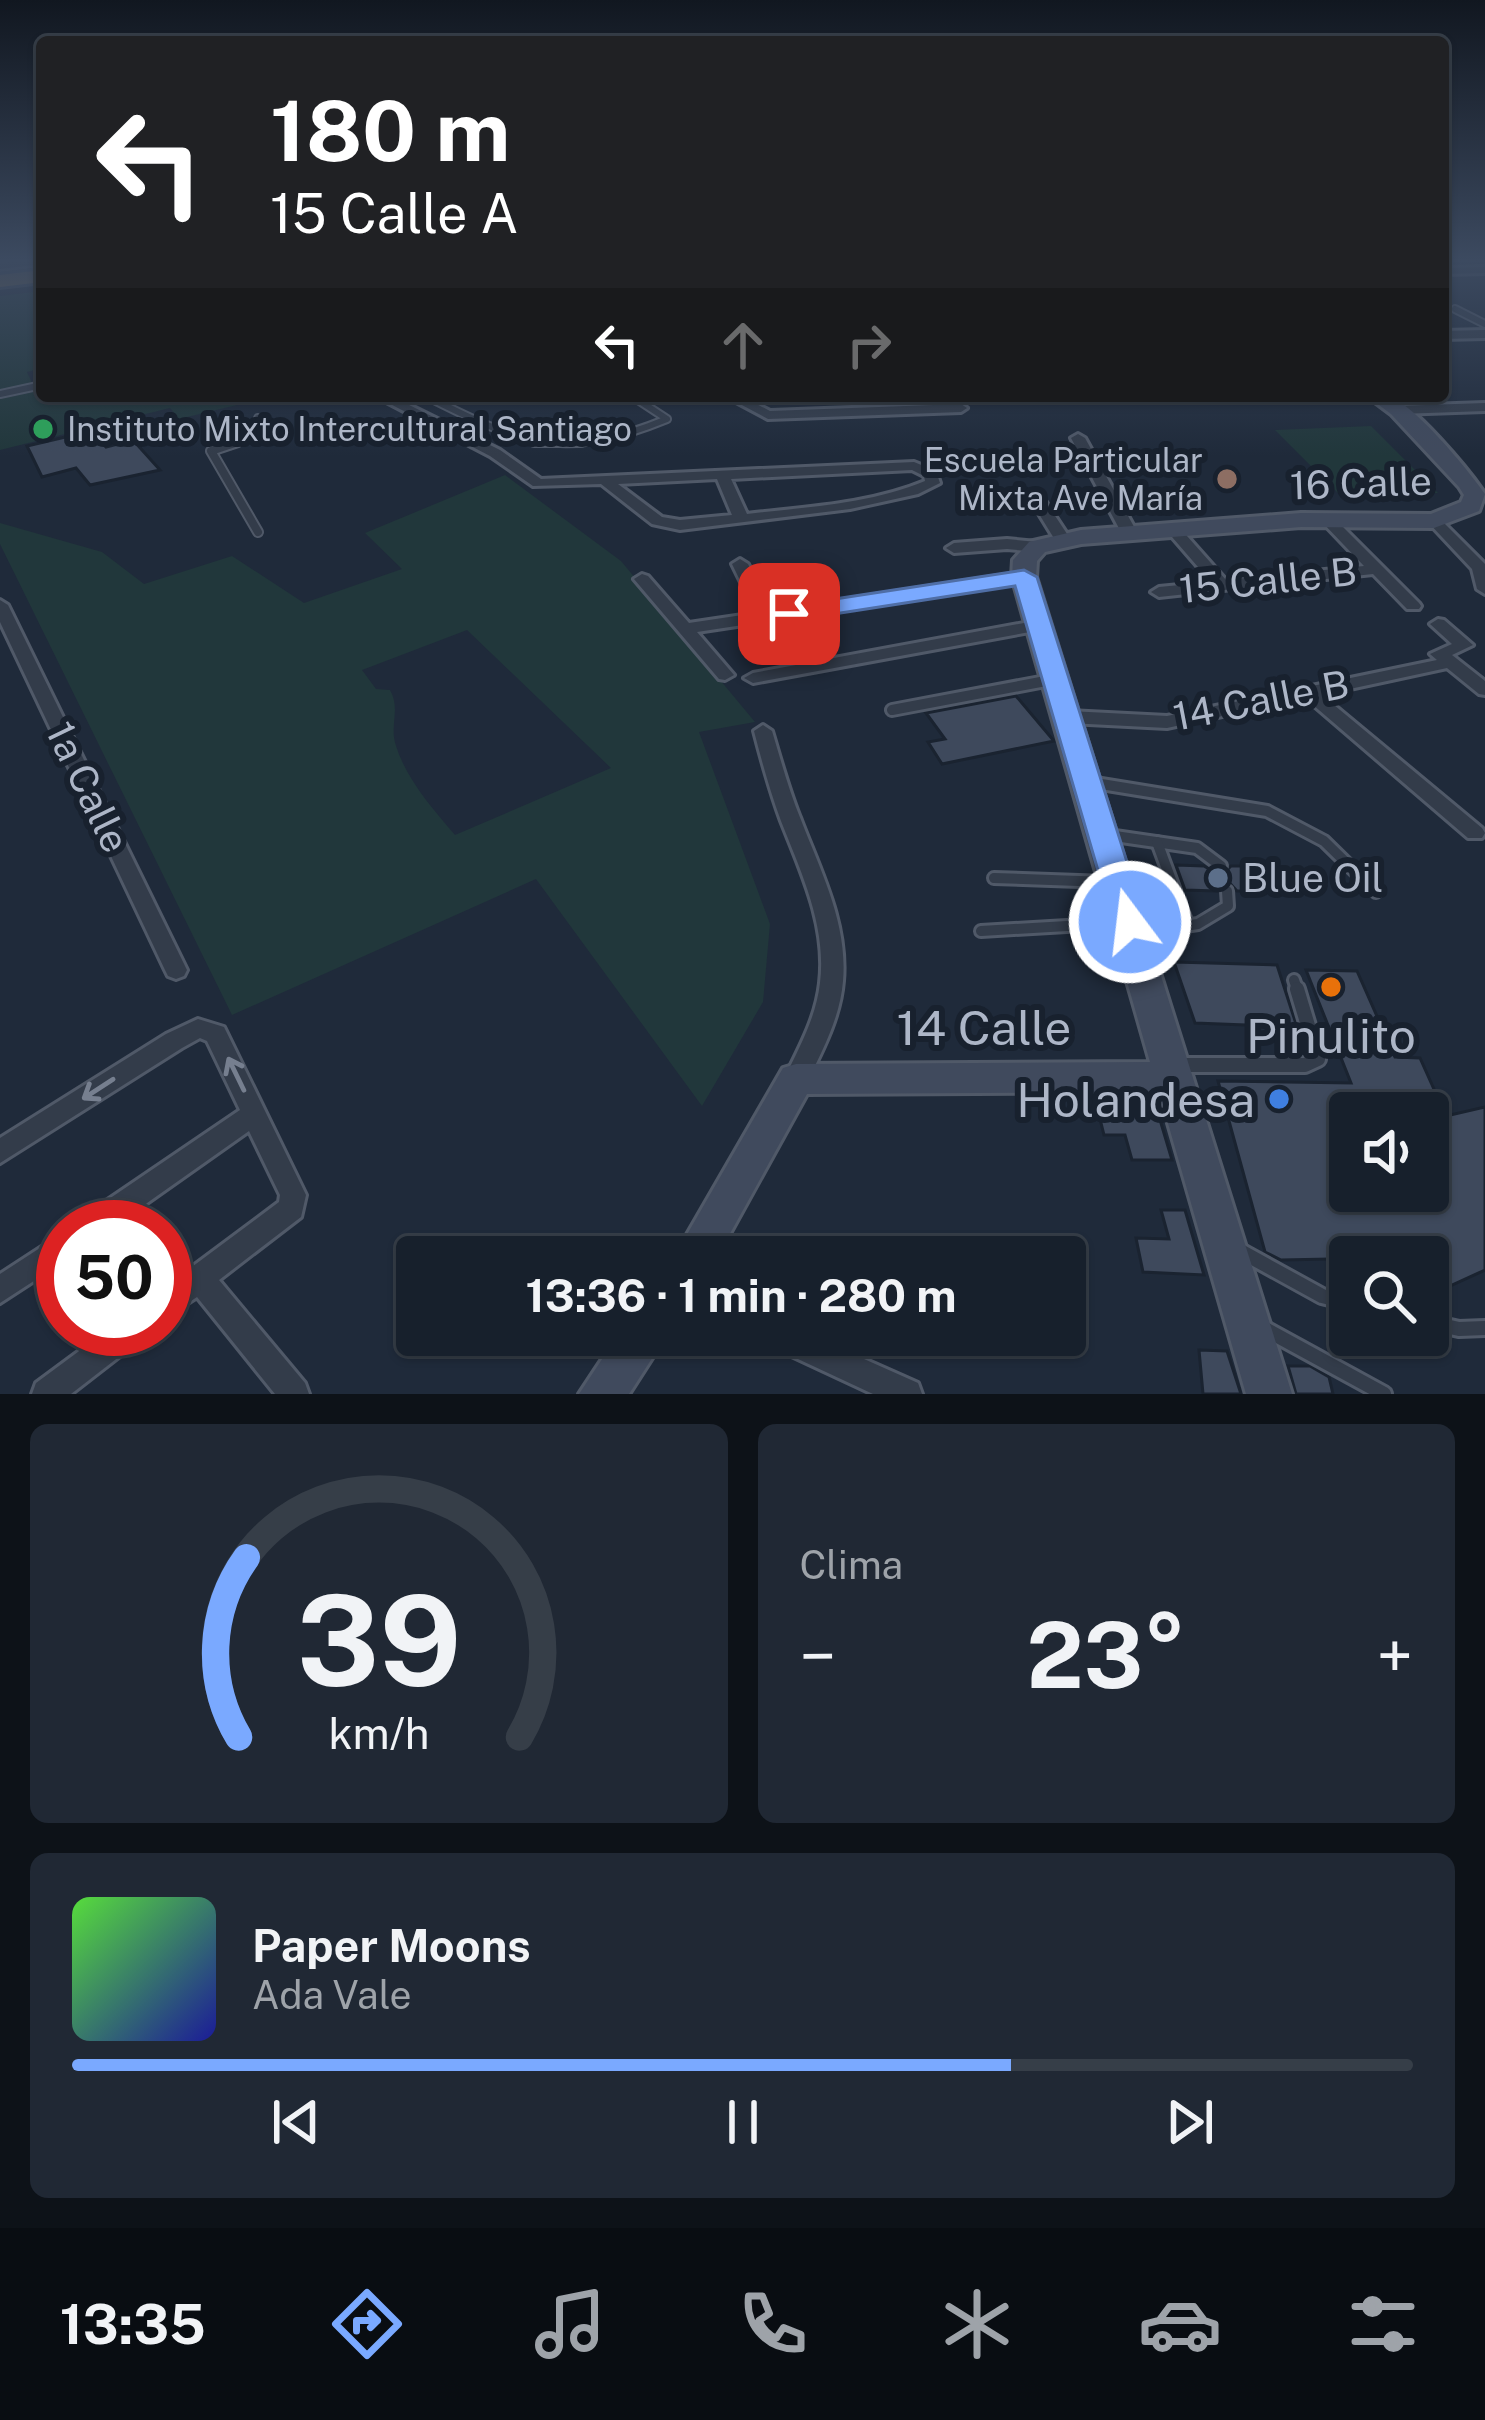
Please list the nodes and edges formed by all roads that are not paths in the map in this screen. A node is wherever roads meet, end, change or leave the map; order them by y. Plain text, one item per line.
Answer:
1 (1485, 334) edge
2 (1449, 335) edge
3 (36, 386) edge
4 (0, 394) edge
5 (394, 402) edge
6 (438, 402) edge
7 (641, 402) edge
8 (742, 402) edge
9 (955, 402) edge
10 (1386, 402) edge
11 (1485, 407) edge
12 (1398, 410) junction
13 (258, 418) dead end
14 (1078, 438) dead end
15 (722, 473) junction
16 (604, 480) junction
17 (1034, 496) dead end
18 (1478, 510) edge
19 (741, 518) junction
20 (1327, 519) junction
21 (1434, 521) junction
22 (1174, 530) junction
23 (258, 532) dead end
24 (1130, 534) junction
25 (954, 548) dead end
26 (1042, 555) junction
27 (740, 564) dead end
28 (1377, 569) junction
29 (642, 579) dead end
30 (1222, 585) junction
31 (1485, 589) edge
32 (1159, 592) dead end
33 (0, 605) edge
34 (1413, 606) dead end
35 (789, 614) junction
36 (766, 617) junction
37 (1438, 624) dead end
38 (1040, 626) junction
39 (686, 629) junction
40 (812, 655) dead end
41 (1451, 662) junction
42 (725, 675) dead end
43 (753, 678) dead end
44 (1057, 680) junction
45 (1485, 690) edge
46 (1308, 692) junction
47 (892, 710) dead end
48 (1069, 717) junction
49 (763, 731) dead end
50 (1089, 782) junction
51 (1475, 833) dead end
52 (1106, 835) junction
53 (1157, 842) junction
54 (1221, 866) dead end
55 (994, 878) dead end
56 (1119, 883) junction
57 (1227, 891) dead end
58 (1376, 892) dead end
59 (1188, 926) junction
60 (1131, 928) junction
61 (981, 931) dead end
62 (176, 970) dead end
63 (1294, 980) dead end
64 (1170, 1071) junction
65 (796, 1079) junction
66 (254, 1113) junction
67 (0, 1152) edge
68 (130, 1200) edge
69 (707, 1236) edge
70 (1222, 1241) junction
71 (36, 1265) edge
72 (199, 1278) junction
73 (192, 1283) edge
74 (0, 1290) edge
75 (1329, 1298) edge
76 (1244, 1317) junction
77 (1449, 1327) edge
78 (1485, 1328) edge
79 (96, 1356) edge
80 (630, 1356) edge
81 (824, 1356) edge
82 (46, 1394) edge
83 (294, 1394) edge
84 (602, 1394) edge
85 (907, 1394) edge
86 (1269, 1394) edge
87 (1384, 1394) edge

1 - 2 street
3 - 4 lane
5 - 16 street
6 - 7 lane
8 - 9 street
10 - 12 main road
11 - 12 street
12 - 18 main road
13 - 23 lane
14 - 24 street
15 - 16 street
15 - 19 street
15 - 19 street
16 - 19 street
17 - 26 street
18 - 21 main road, 16 Calle
20 - 21 main road, 16 Calle
20 - 22 main road, 16 Calle
20 - 28 street
21 - 31 street
22 - 24 main road, 16 Calle
22 - 30 street
24 - 26 main road, 16 Calle
25 - 26 street
26 - 35 street
26 - 38 main road
27 - 36 street
28 - 30 street, 15 Calle B
28 - 34 street
29 - 39 street
30 - 32 street, 15 Calle B
33 - 62 street, 1a Calle
35 - 36 street
35 - 40 street
36 - 39 street
37 - 41 street
38 - 43 street
38 - 44 main road
39 - 42 street
41 - 45 street
41 - 46 street, 14 Calle B
44 - 47 lane
44 - 48 main road
46 - 48 street, 14 Calle B
46 - 51 street
48 - 50 main road
49 - 65 street
50 - 52 main road
50 - 58 lane
52 - 53 lane
52 - 56 main road
53 - 54 lane
53 - 59 lane
55 - 56 lane
56 - 60 main road
57 - 59 lane
59 - 60 lane
60 - 61 lane
60 - 64 main road
63 - 64 lane
64 - 65 main road, 14 Calle
64 - 70 main road
65 - 69 main road
66 -> 67 street
66 - 68 street
66 - 72 street
70 - 75 lane
70 - 76 main road
71 - 74 street
72 - 73 street
72 - 83 street
76 - 86 main road
76 - 87 lane
77 - 78 lane
79 - 82 street
80 - 84 main road
81 - 85 street

